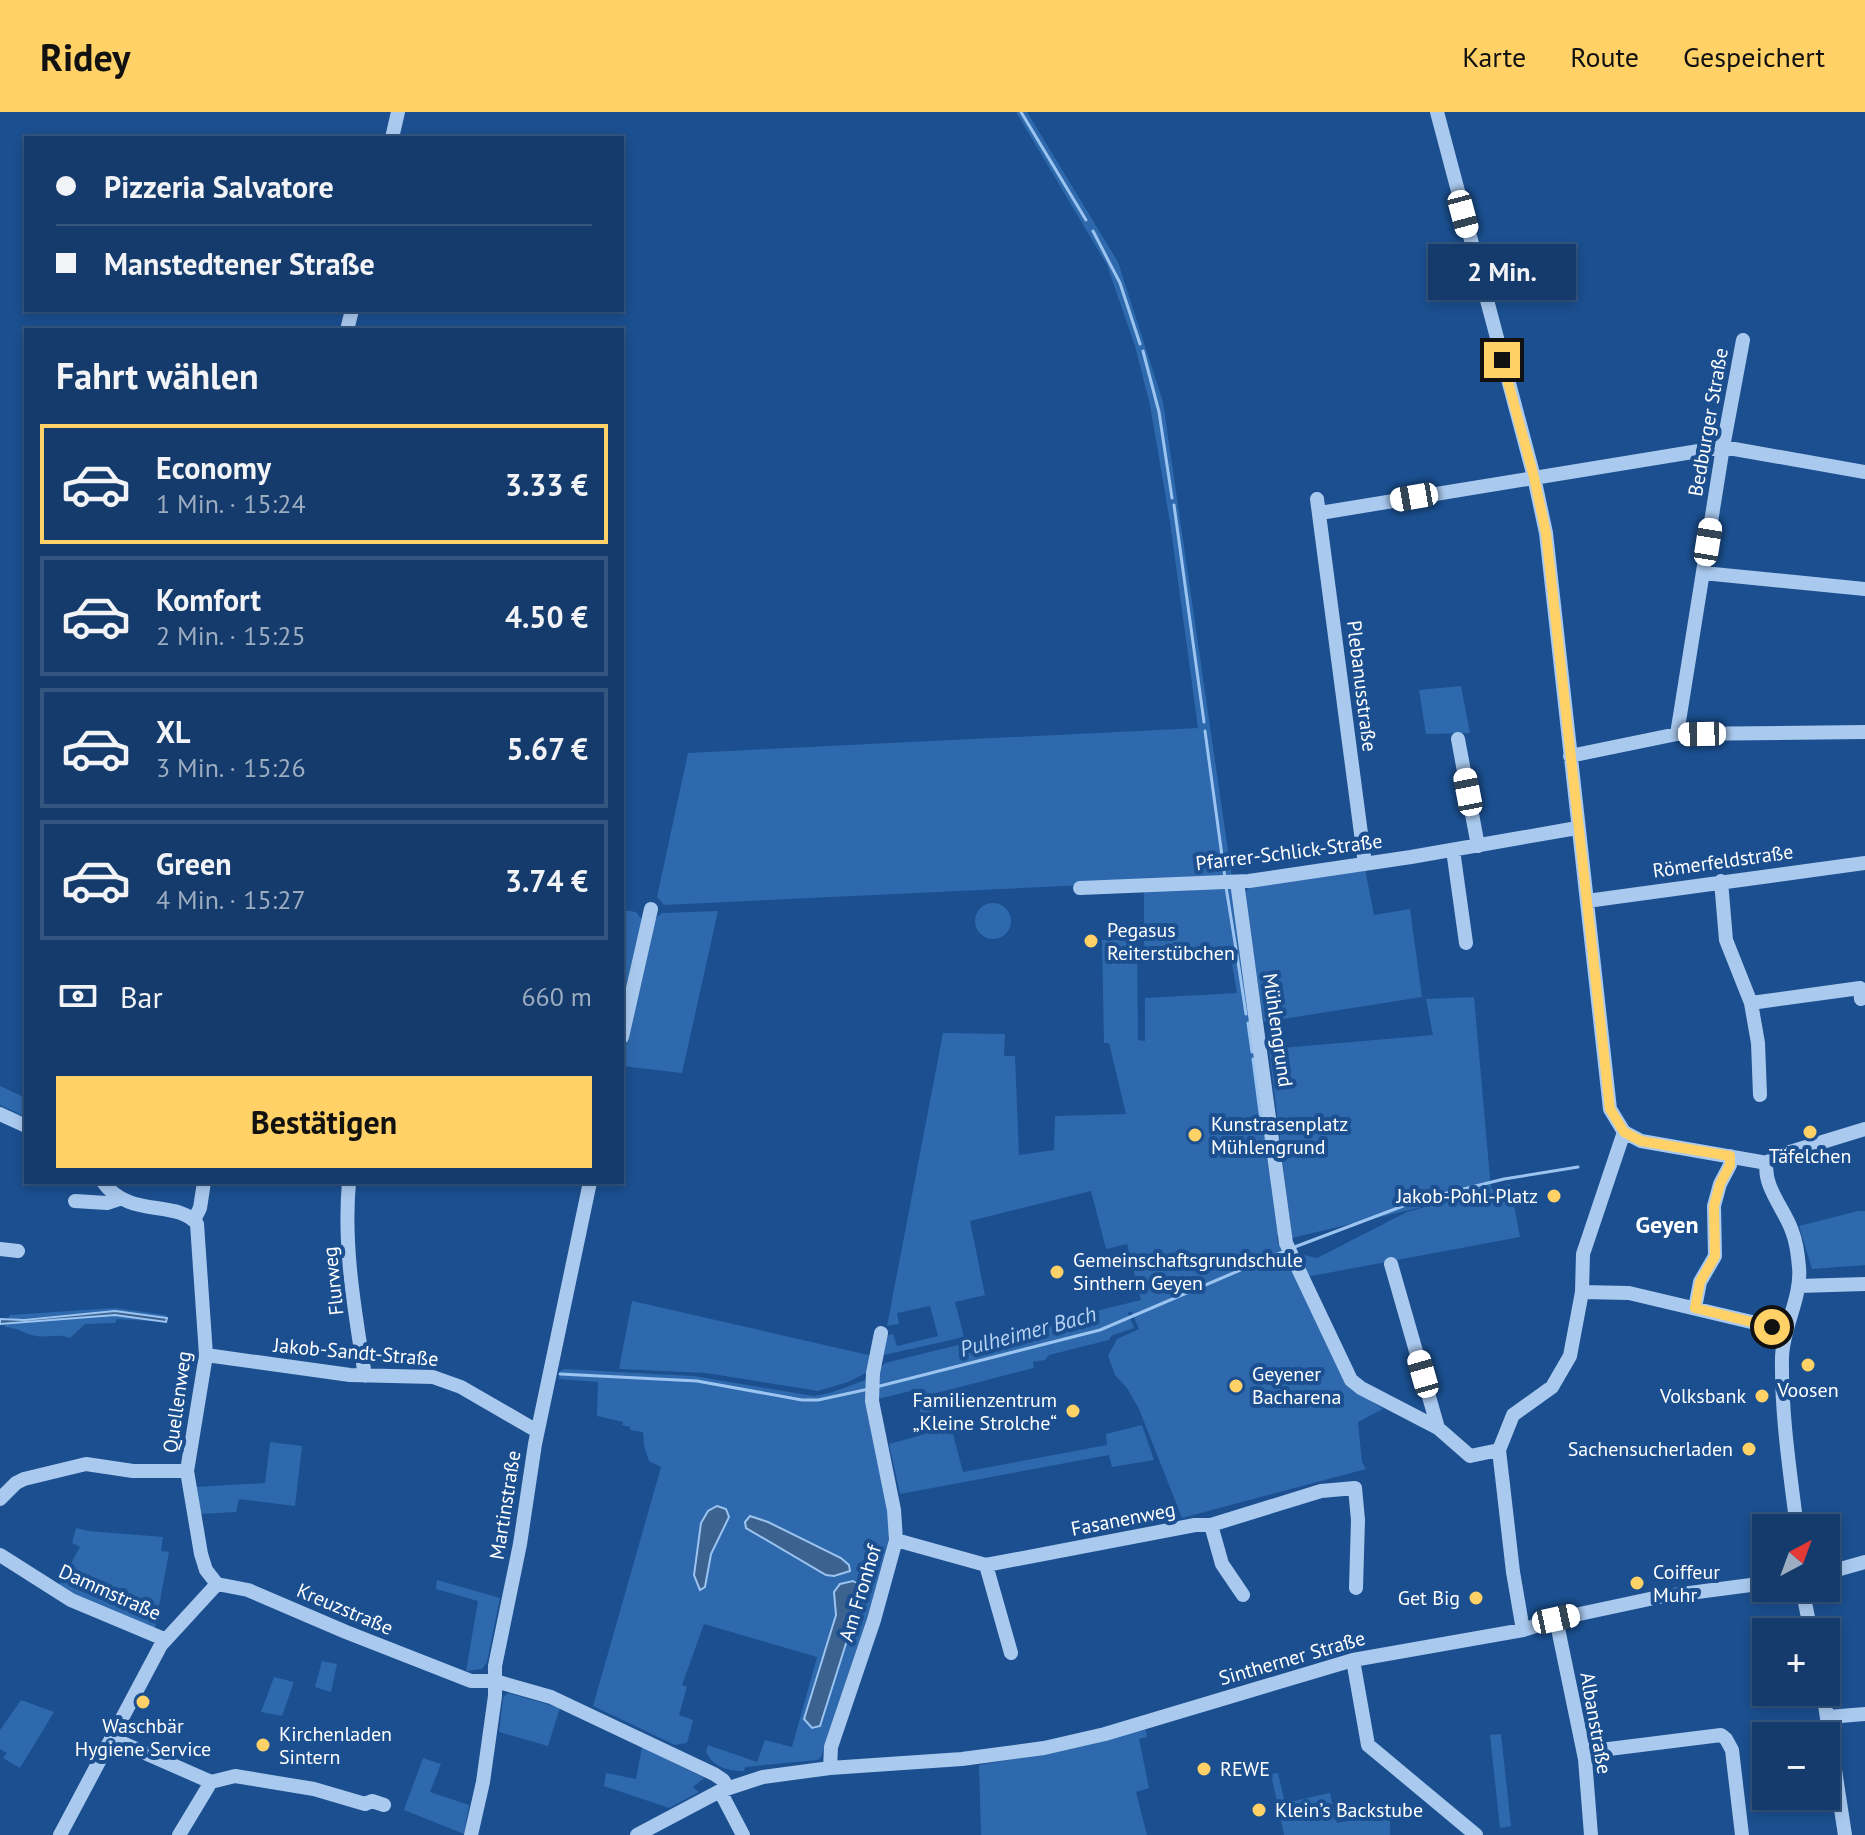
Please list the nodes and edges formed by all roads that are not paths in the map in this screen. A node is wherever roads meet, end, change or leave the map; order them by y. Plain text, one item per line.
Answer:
1 (398, 112) edge
2 (1437, 112) edge
3 (392, 136) edge
4 (1743, 340) dead end
5 (1723, 447) junction
6 (1865, 472) edge
7 (1534, 477) junction
8 (1703, 573) junction
9 (1865, 589) edge
10 (1865, 732) edge
11 (1677, 734) junction
12 (1458, 739) dead end
13 (1570, 756) junction
14 (1577, 828) junction
15 (1478, 846) junction
16 (1453, 850) junction
17 (1865, 863) edge
18 (1365, 864) junction
19 (1721, 881) junction
20 (1237, 882) junction
21 (1080, 888) dead end
22 (1587, 901) junction
23 (651, 909) dead end
24 (1466, 943) dead end
25 (1861, 999) dead end
26 (1751, 1003) junction
27 (624, 1028) edge
28 (1760, 1095) dead end
29 (0, 1114) edge
30 (24, 1125) edge
31 (1865, 1129) edge
32 (1624, 1132) junction
33 (1730, 1156) junction
34 (1767, 1163) junction
35 (106, 1184) edge
36 (204, 1184) edge
37 (349, 1184) edge
38 (590, 1184) edge
39 (119, 1199) junction
40 (75, 1201) dead end
41 (194, 1220) junction
42 (0, 1249) edge
43 (18, 1251) dead end
44 (1391, 1264) dead end
45 (1865, 1284) edge
46 (1799, 1286) junction
47 (1582, 1292) junction
48 (1695, 1308) junction
49 (1785, 1330) junction
50 (881, 1333) dead end
51 (206, 1355) junction
52 (365, 1376) junction
53 (1438, 1428) junction
54 (537, 1431) junction
55 (1499, 1450) junction
56 (187, 1471) junction
57 (0, 1499) edge
58 (1795, 1514) edge
59 (1211, 1525) junction
60 (896, 1540) junction
61 (0, 1555) edge
62 (1865, 1562) edge
63 (986, 1565) junction
64 (1840, 1569) edge
65 (217, 1584) junction
66 (1752, 1585) edge
67 (1356, 1588) dead end
68 (1243, 1595) dead end
69 (1556, 1619) junction
70 (1523, 1630) junction
71 (164, 1639) junction
72 (1011, 1653) dead end
73 (1353, 1660) junction
74 (495, 1681) junction
75 (1826, 1706) edge
76 (1865, 1714) edge
77 (1828, 1717) junction
78 (111, 1738) junction
79 (1585, 1759) junction
80 (830, 1768) junction
81 (211, 1782) junction
82 (724, 1790) junction
83 (384, 1805) dead end
84 (60, 1835) edge
85 (179, 1835) edge
86 (471, 1835) edge
87 (637, 1835) edge
88 (743, 1835) edge
89 (1476, 1835) edge
90 (1591, 1835) edge
91 (1742, 1835) edge
92 (1845, 1835) edge

1 - 3 street
2 - 7 street
4 - 5 street, Bedburger Straße
5 - 6 street
5 - 7 street
5 - 8 street, Bedburger Straße
7 - 13 street
7 - 18 street, Plebanusstraße
8 - 9 street
8 - 11 street, Bedburger Straße
10 - 11 street
11 - 13 street
12 - 15 street
13 - 14 street
14 - 15 street, Pfarrer-Schlick-Straße
14 - 22 street
15 - 16 street, Pfarrer-Schlick-Straße
16 - 18 street, Pfarrer-Schlick-Straße
16 - 24 street
17 - 19 street, Römerfeldstraße
18 - 20 street, Pfarrer-Schlick-Straße
19 - 22 street, Römerfeldstraße
19 - 26 street
20 - 21 street, Pfarrer-Schlick-Straße
20 - 53 street, Mühlengrund
22 - 32 street
23 - 27 street
25 - 26 street
26 - 28 street
29 - 30 street
31 - 34 street
32 - 33 street
32 - 47 street
33 - 34 street
33 - 48 street
34 - 46 street
35 - 39 street
36 - 41 street, Quellenweg
37 - 52 street, Flurweg
38 - 54 street, Martinstraße
39 - 40 street
39 - 41 street
41 - 51 street, Quellenweg
42 - 43 street
44 - 53 street
45 - 46 street
46 - 49 street
47 - 48 street
47 - 55 street
48 - 49 street
49 - 58 street
50 - 60 street, Am Fronhof
51 - 52 street, Jakob-Sandt-Straße
51 - 56 street, Quellenweg
52 - 54 street, Jakob-Sandt-Straße
53 - 55 street, Mühlengrund
54 - 74 street, Martinstraße
55 - 70 street
56 - 57 street
56 - 65 street, Quellenweg
59 - 63 street, Fasanenweg
59 - 67 street, Fasanenweg
59 - 68 street
60 - 63 street, Fasanenweg
60 - 80 street, Am Fronhof
61 - 71 street, Dammstraße
62 - 64 street
63 - 72 street
65 - 71 street
65 - 74 street, Kreuzstraße
66 - 69 street, Sintherner Straße
69 - 70 street, Sintherner Straße
69 - 79 street, Albanstraße
70 - 73 street, Sintherner Straße
71 - 78 street
73 - 80 street, Sintherner Straße
73 - 89 street
74 - 82 street, Kreuzstraße
74 - 86 street, Martinstraße
75 - 77 street
76 - 77 street
77 - 92 street
78 - 81 street
78 - 84 street
79 - 90 street, Albanstraße
79 - 91 street
80 - 82 street, Sintherner Straße
81 - 83 street
81 - 85 street
82 - 87 street, Sintherner Straße
82 - 88 street

